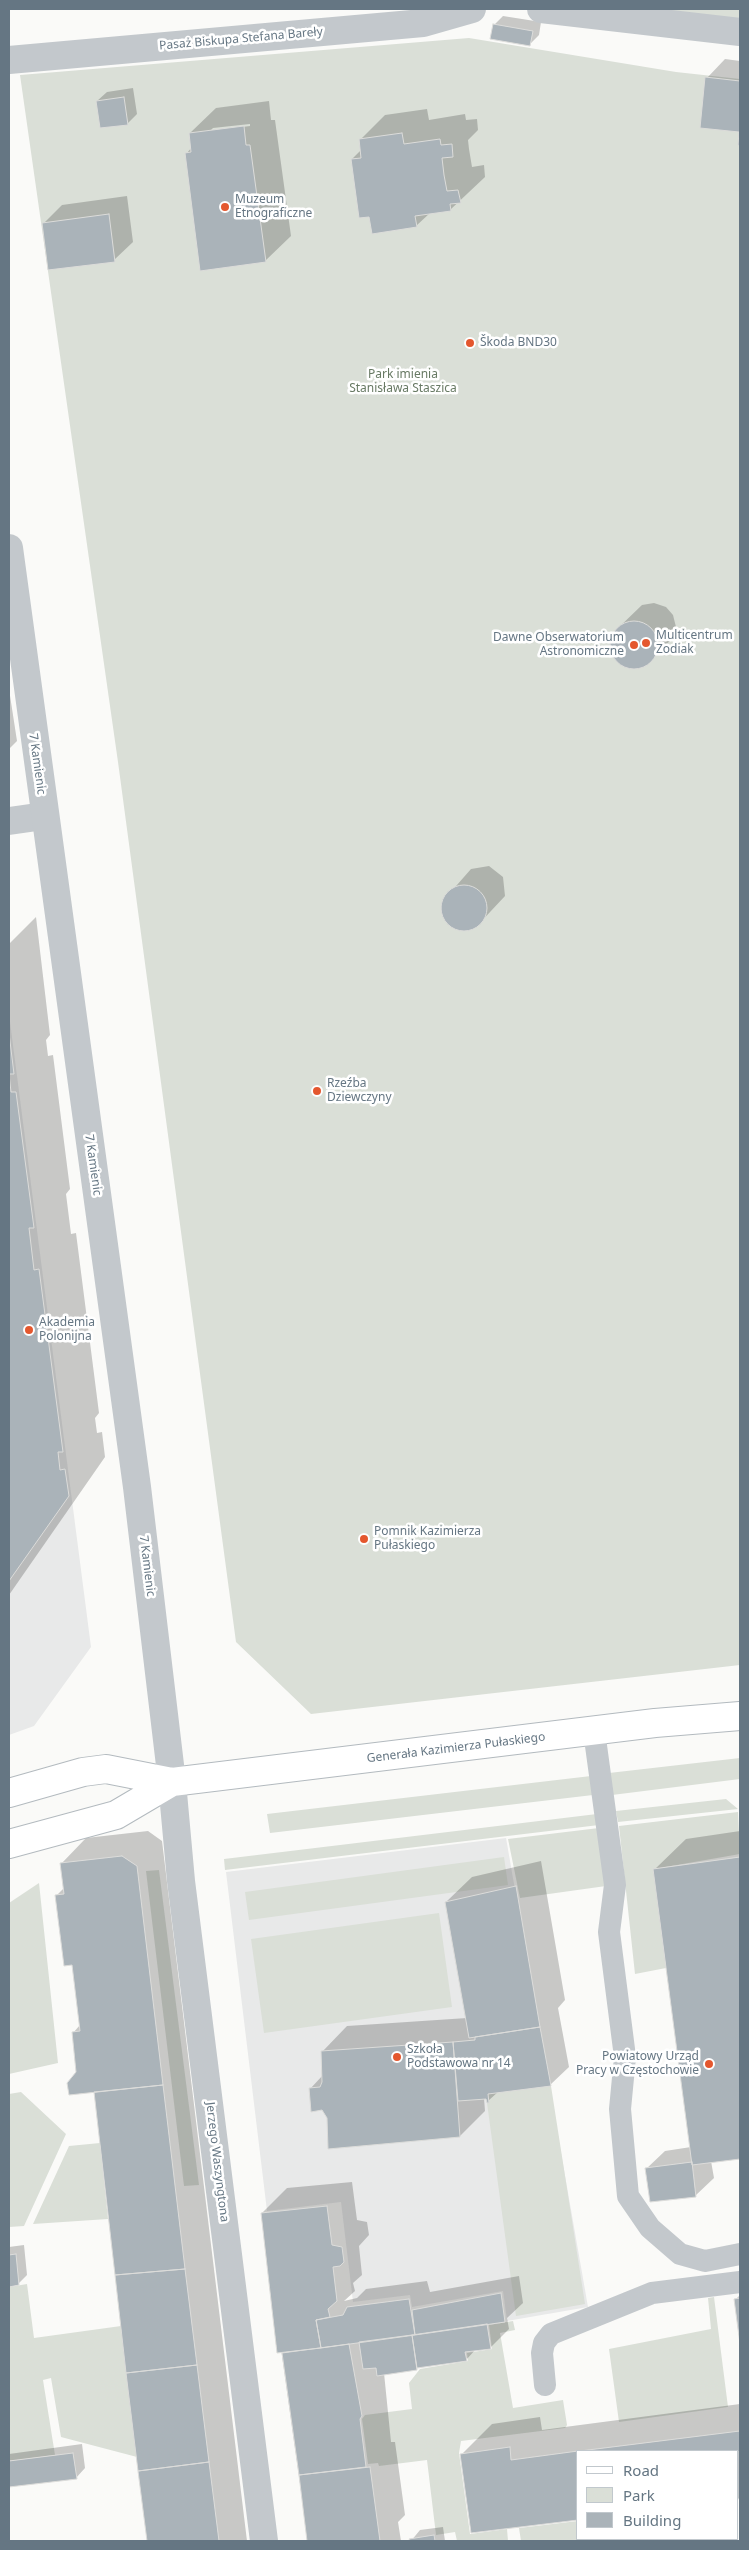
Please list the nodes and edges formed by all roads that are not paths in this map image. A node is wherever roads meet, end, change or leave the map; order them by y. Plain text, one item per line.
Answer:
1 (467, 9) edge
2 (541, 9) edge
3 (740, 32) edge
4 (9, 60) edge
5 (9, 548) edge
6 (44, 816) junction
7 (9, 822) edge
8 (740, 1716) edge
9 (594, 1731) junction
10 (172, 1782) junction
11 (9, 1793) edge
12 (9, 1844) edge
13 (740, 2254) edge
14 (740, 2282) edge
15 (544, 2385) dead end
16 (264, 2541) edge

1 - 4 street, Pasaż Biskupa Stefana Bareły
2 - 3 street
5 - 6 street, 7 Kamienic
6 - 7 street
6 - 10 street, 7 Kamienic
8 - 9 main road, Generała Kazimierza Pułaskiego
9 - 10 main road, Generała Kazimierza Pułaskiego
9 - 13 lane
10 - 11 main road, Generała Kazimierza Pułaskiego
10 - 12 main road, Generała Kazimierza Pułaskiego
10 - 16 street, Jerzego Waszyngtona
14 - 15 lane

